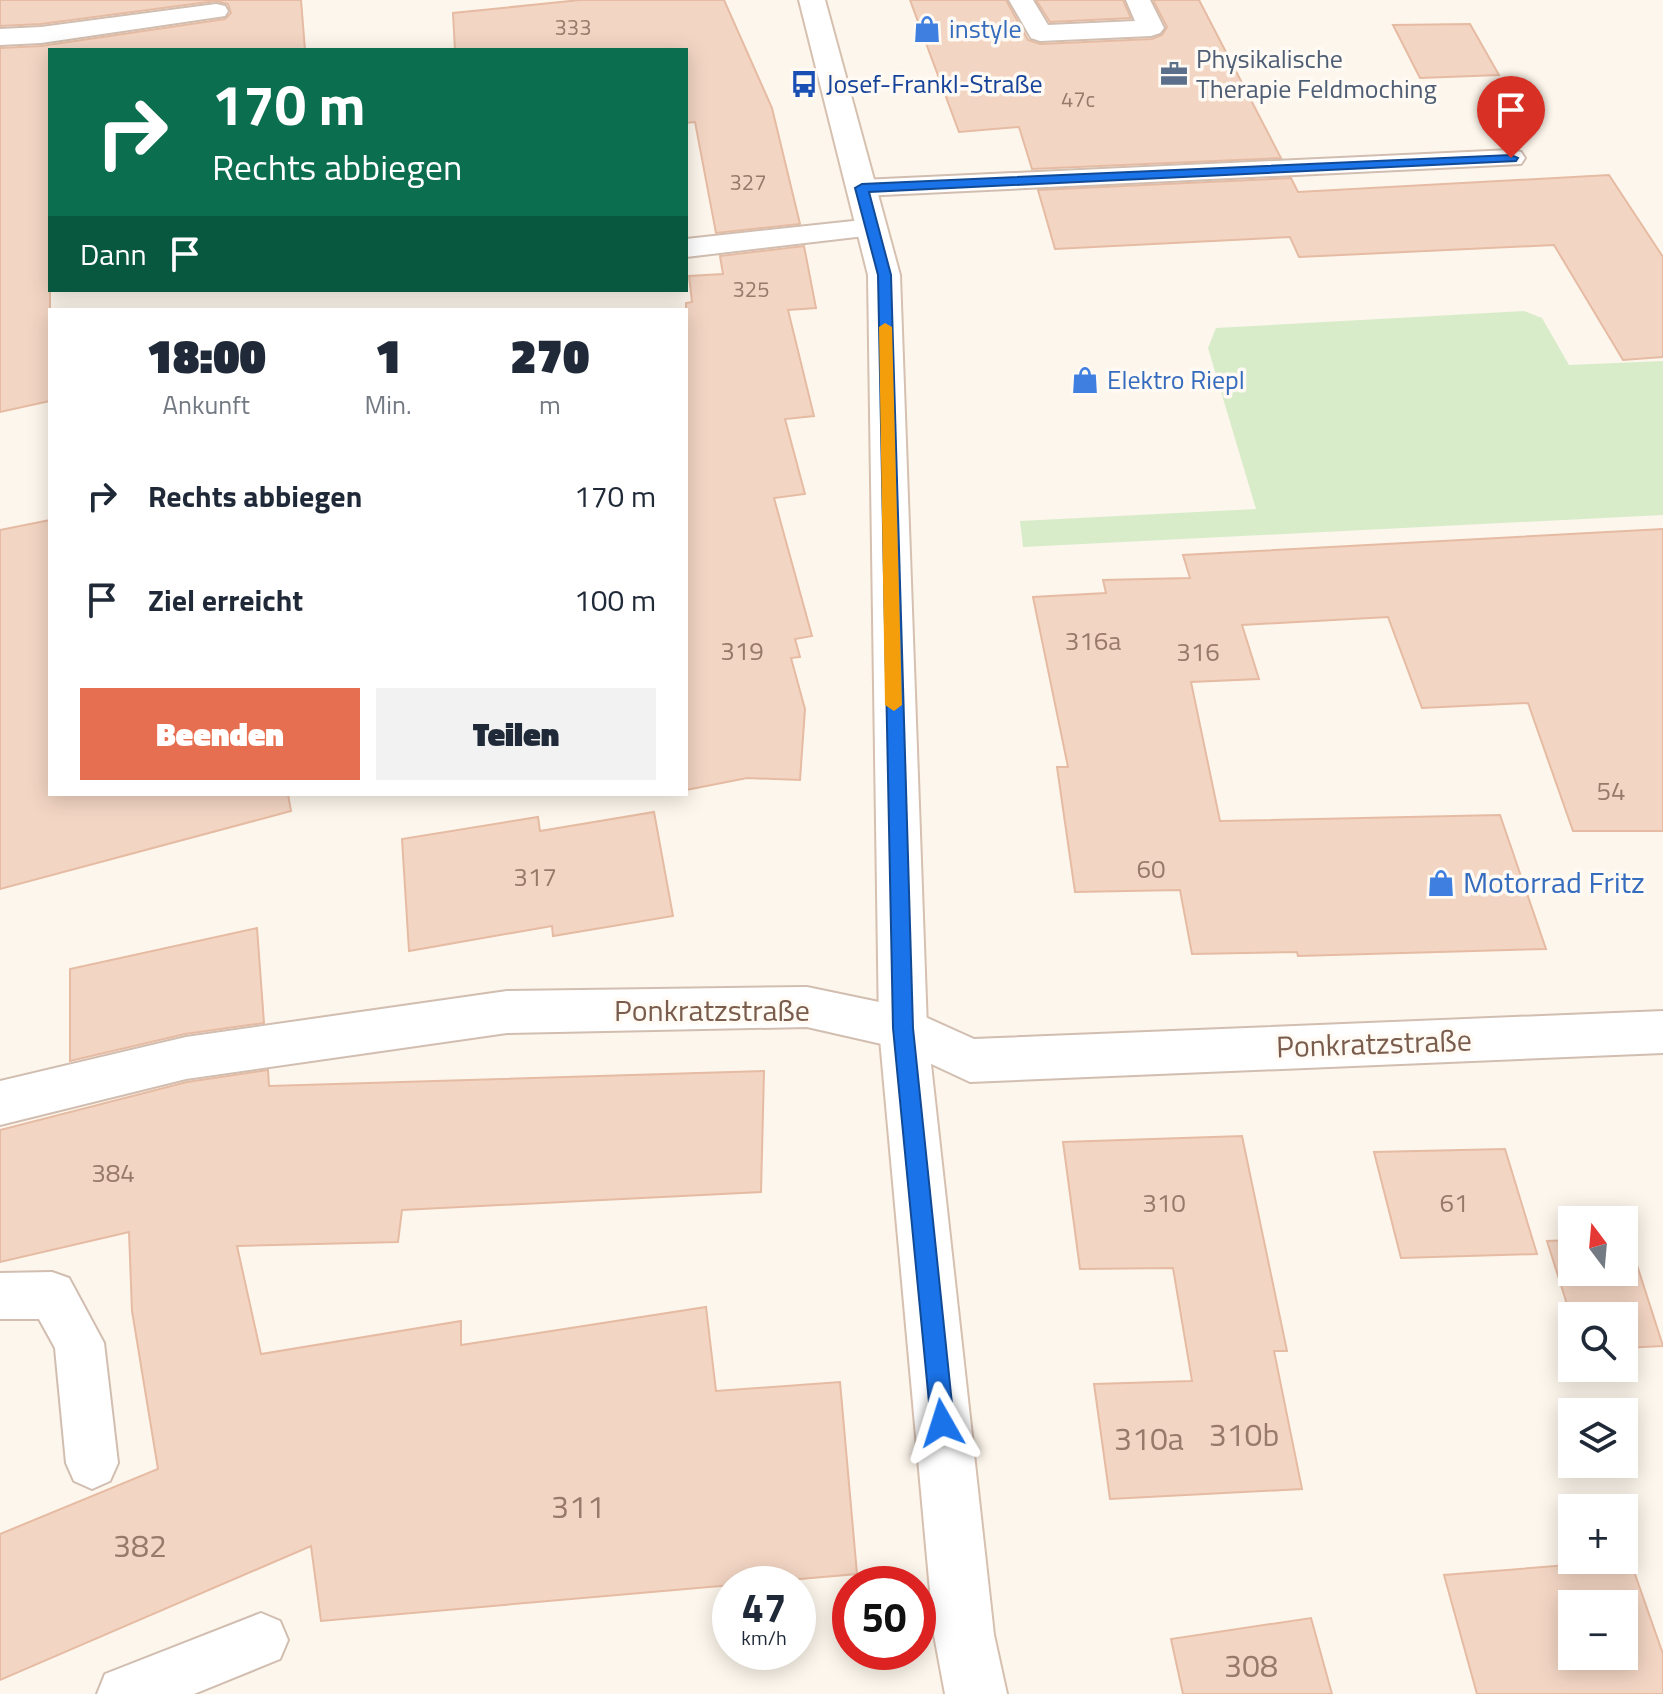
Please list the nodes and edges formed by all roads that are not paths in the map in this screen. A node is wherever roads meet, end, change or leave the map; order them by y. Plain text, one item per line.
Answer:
1 (812, 0) edge
2 (1021, 0) edge
3 (1138, 0) edge
4 (216, 11) dead end
5 (0, 37) edge
6 (1511, 158) dead end
7 (862, 188) junction
8 (872, 228) junction
9 (688, 248) edge
10 (903, 1028) junction
11 (1663, 1032) edge
12 (0, 1103) edge
13 (0, 1296) edge
14 (92, 1463) dead end
15 (261, 1640) dead end
16 (125, 1694) edge
17 (976, 1694) edge

1 - 7 main road
2 - 3 lane
4 - 5 lane
6 - 7 lane
7 - 8 main road
8 - 9 lane
8 - 10 main road
10 - 11 main road, Ponkratzstraße
10 - 12 main road, Ponkratzstraße
10 - 17 main road
13 - 14 lane
15 - 16 lane

